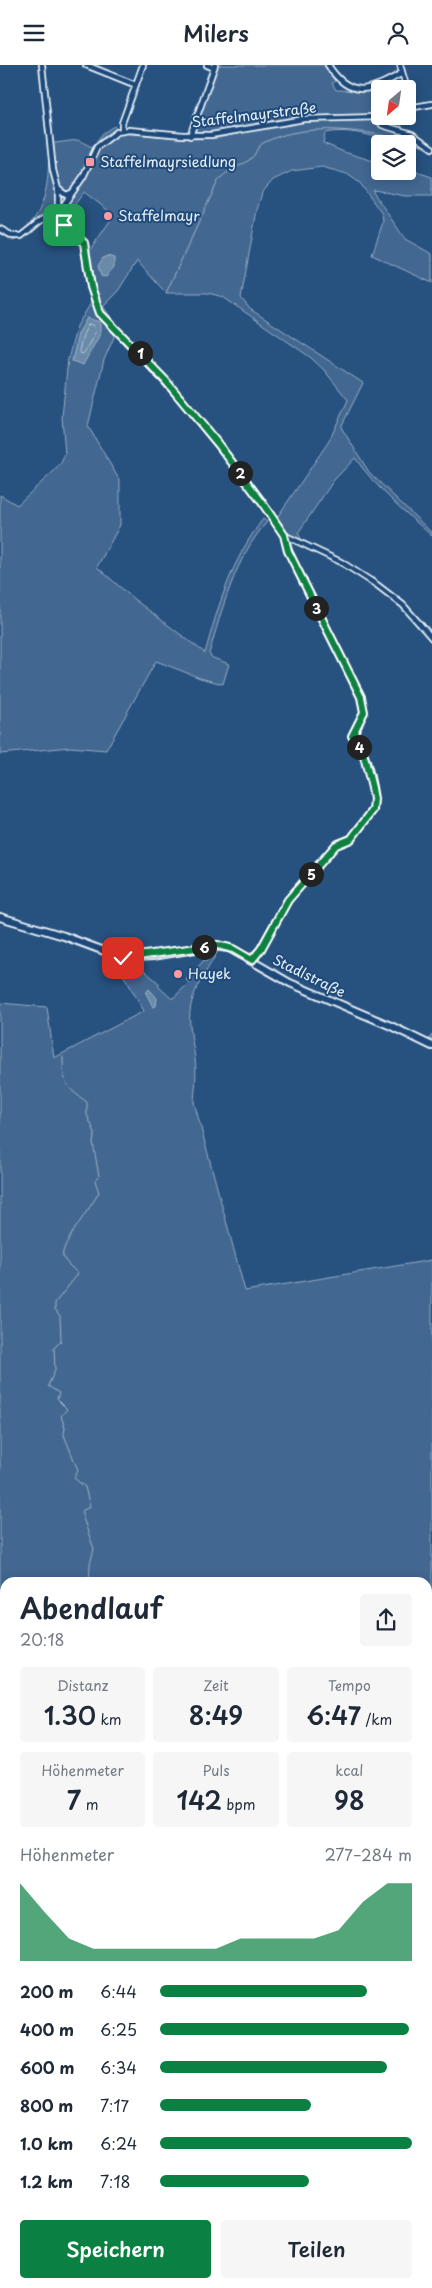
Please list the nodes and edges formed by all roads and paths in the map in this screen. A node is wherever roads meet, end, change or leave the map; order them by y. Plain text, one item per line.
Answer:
1 (42, 65) edge
2 (86, 65) edge
3 (143, 65) edge
4 (207, 65) edge
5 (328, 65) edge
6 (400, 65) edge
7 (214, 66) edge
8 (402, 73) junction
9 (404, 80) edge
10 (136, 85) junction
11 (432, 104) edge
12 (416, 107) edge
13 (371, 115) edge
14 (382, 125) edge
15 (122, 130) junction
16 (190, 135) junction
17 (432, 148) edge
18 (58, 189) junction
19 (72, 192) junction
20 (55, 210) junction
21 (0, 229) edge
22 (284, 535) junction
23 (432, 638) edge
24 (0, 917) edge
25 (252, 960) junction
26 (432, 1046) edge

1 - 18 street
2 - 10 street
3 - 10 street
4 - 7 street
5 - 8 street
6 - 8 street
7 - 16 street
8 - 9 street
10 - 15 street
11 - 12 street
13 - 16 street, Staffelmayrstraße
14 - 17 street, Staffelmayrstraße
15 - 16 street, Staffelmayrstraße
15 - 19 street
18 - 19 street
18 - 20 street
19 - 20 street
20 - 21 street
20 - 22 street
22 - 23 street
22 - 25 street
24 - 25 street, Stadlstraße
25 - 26 street, Stadlstraße

